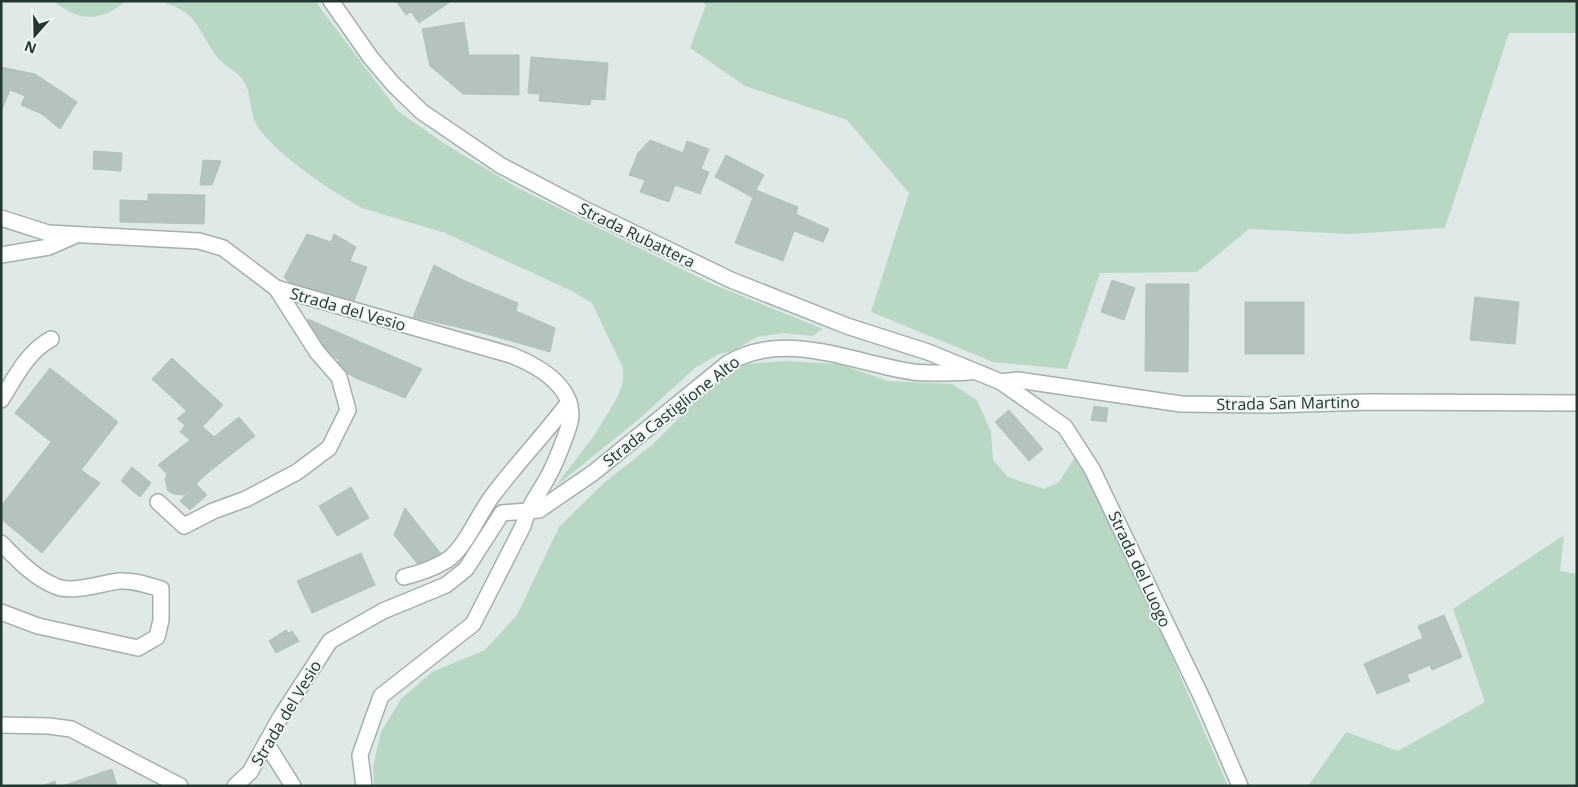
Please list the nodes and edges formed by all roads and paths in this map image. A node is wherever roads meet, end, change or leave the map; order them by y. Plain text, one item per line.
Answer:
1 (331, 1) edge
2 (1, 218) edge
3 (90, 235) junction
4 (1, 255) edge
5 (276, 288) junction
6 (51, 338) dead end
7 (976, 372) junction
8 (1001, 382) junction
9 (1, 400) edge
10 (569, 402) junction
11 (1577, 403) edge
12 (158, 502) dead end
13 (526, 512) junction
14 (1, 543) edge
15 (404, 577) dead end
16 (1, 612) edge
17 (1, 725) edge
18 (266, 743) junction
19 (180, 786) edge
20 (235, 786) edge
21 (293, 786) edge
22 (364, 786) edge
23 (1240, 786) edge

1 - 7 street, Strada Rubattera
2 - 3 street, Strada del Vesio
3 - 4 street
3 - 5 street, Strada del Vesio
5 - 10 street, Strada del Vesio
5 - 12 street
6 - 9 street
7 - 8 street, Strada Rubattera
7 - 13 street, Strada Castiglione Alto
8 - 11 street, Strada San Martino
8 - 23 street, Strada del Luogo
10 - 13 street
10 - 15 street
13 - 18 street, Strada del Vesio
13 - 22 street
14 - 16 street
17 - 19 street
18 - 20 street, Strada del Vesio
18 - 21 street

